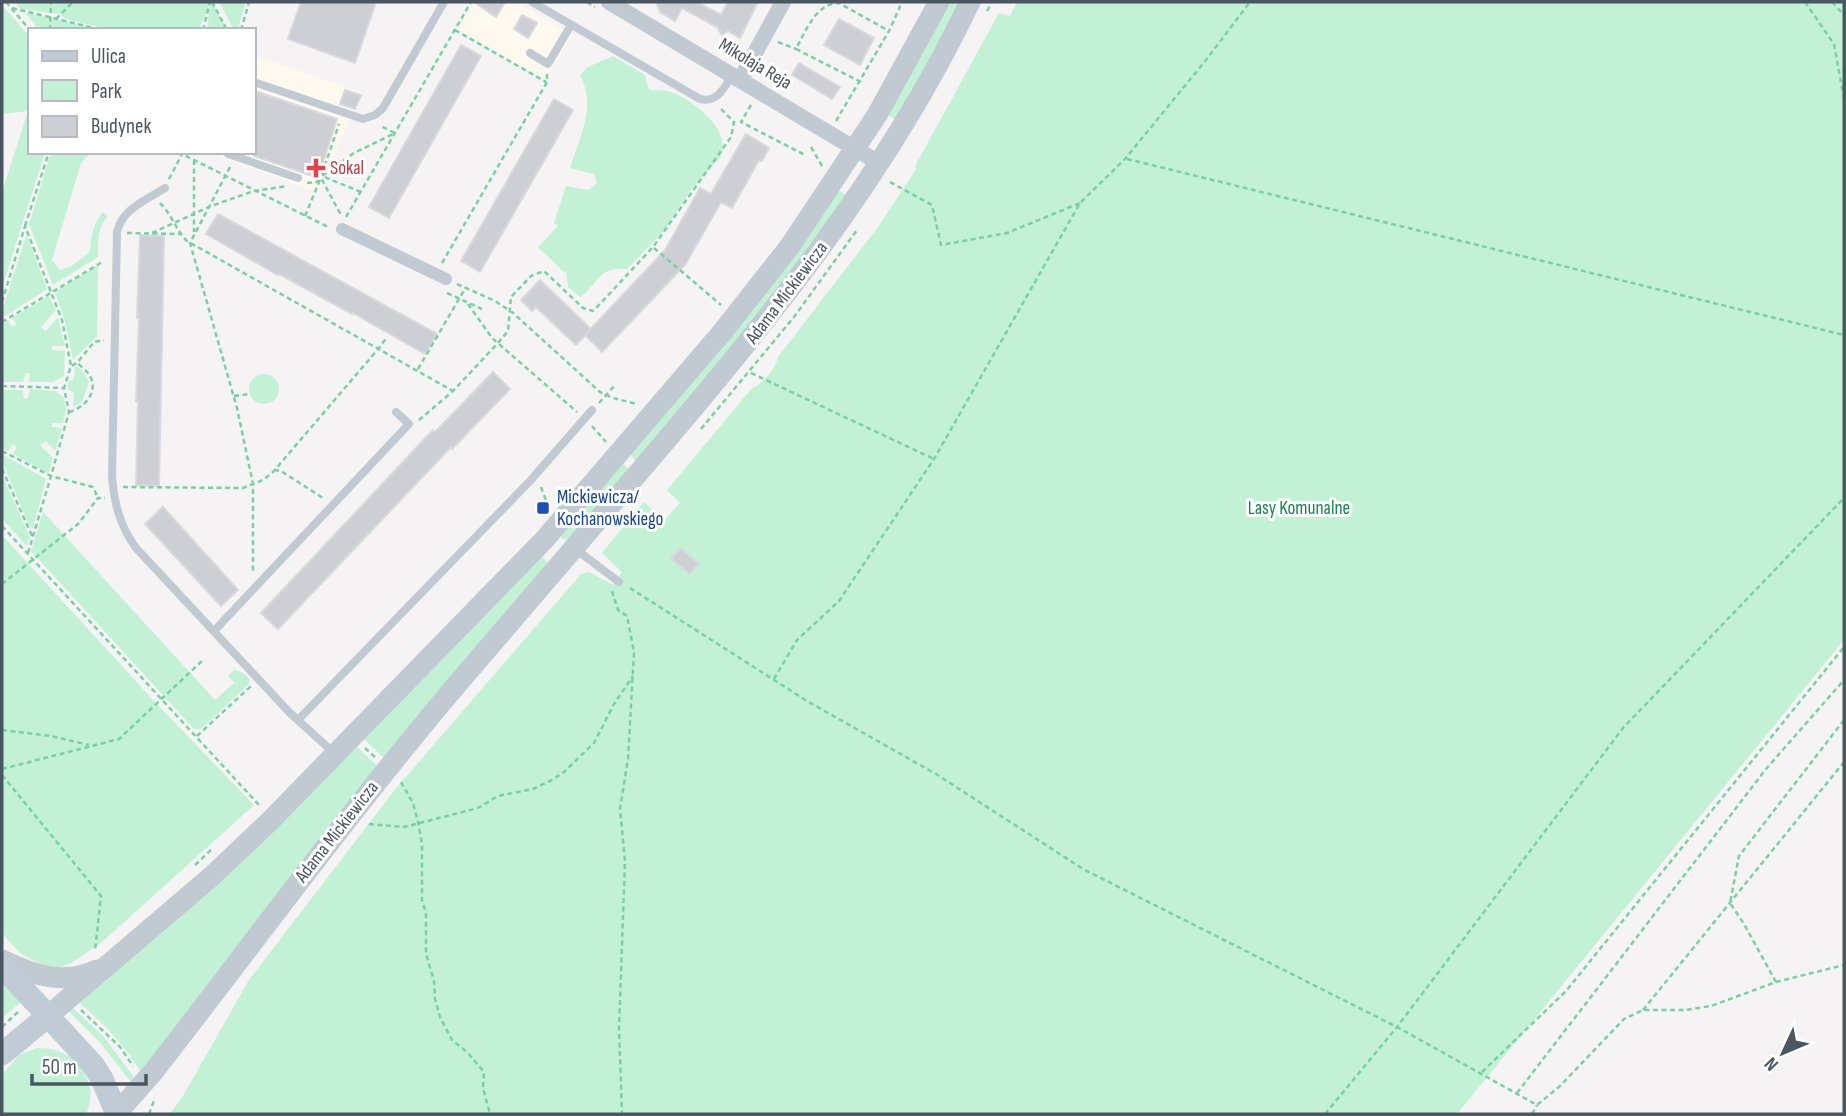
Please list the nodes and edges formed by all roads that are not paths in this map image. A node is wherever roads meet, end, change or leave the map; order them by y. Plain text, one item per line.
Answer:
1 (444, 2) edge
2 (532, 2) edge
3 (609, 2) edge
4 (783, 2) edge
5 (939, 2) edge
6 (970, 2) edge
7 (634, 8) edge
8 (571, 25) junction
9 (530, 53) dead end
10 (736, 77) junction
11 (256, 83) edge
12 (842, 140) junction
13 (228, 154) edge
14 (879, 163) junction
15 (298, 178) dead end
16 (165, 188) road end
17 (342, 229) road end
18 (441, 276) road end
19 (592, 410) road end
20 (397, 412) dead end
21 (545, 539) junction
22 (570, 553) junction
23 (620, 582) road end
24 (214, 631) junction
25 (298, 720) junction
26 (336, 755) junction
27 (102, 958) junction
28 (2, 960) edge
29 (2, 966) edge
30 (48, 1016) junction
31 (2, 1054) edge
32 (116, 1114) edge

1 - 11 lane
2 - 8 lane
3 - 7 street, Mikołaja Reja
4 - 10 street
5 - 12 street, Adama Mickiewicza
6 - 14 street, Adama Mickiewicza
7 - 10 street, Mikołaja Reja
8 - 9 lane
8 - 10 lane
10 - 12 street, Mikołaja Reja
12 - 14 street, Mikołaja Reja
12 - 21 street, Adama Mickiewicza
13 - 15 lane
14 - 22 street, Adama Mickiewicza
16 - 24 lane
17 - 18 street
19 - 25 lane
20 - 24 lane
21 - 22 street
21 - 26 street, Adama Mickiewicza
22 - 23 lane
22 - 32 street, Adama Mickiewicza
24 - 25 lane
25 - 26 lane
26 - 27 street, Adama Mickiewicza
27 - 28 street
27 - 30 street, Adama Mickiewicza
29 - 30 main road
30 - 31 main road
30 - 32 main road

